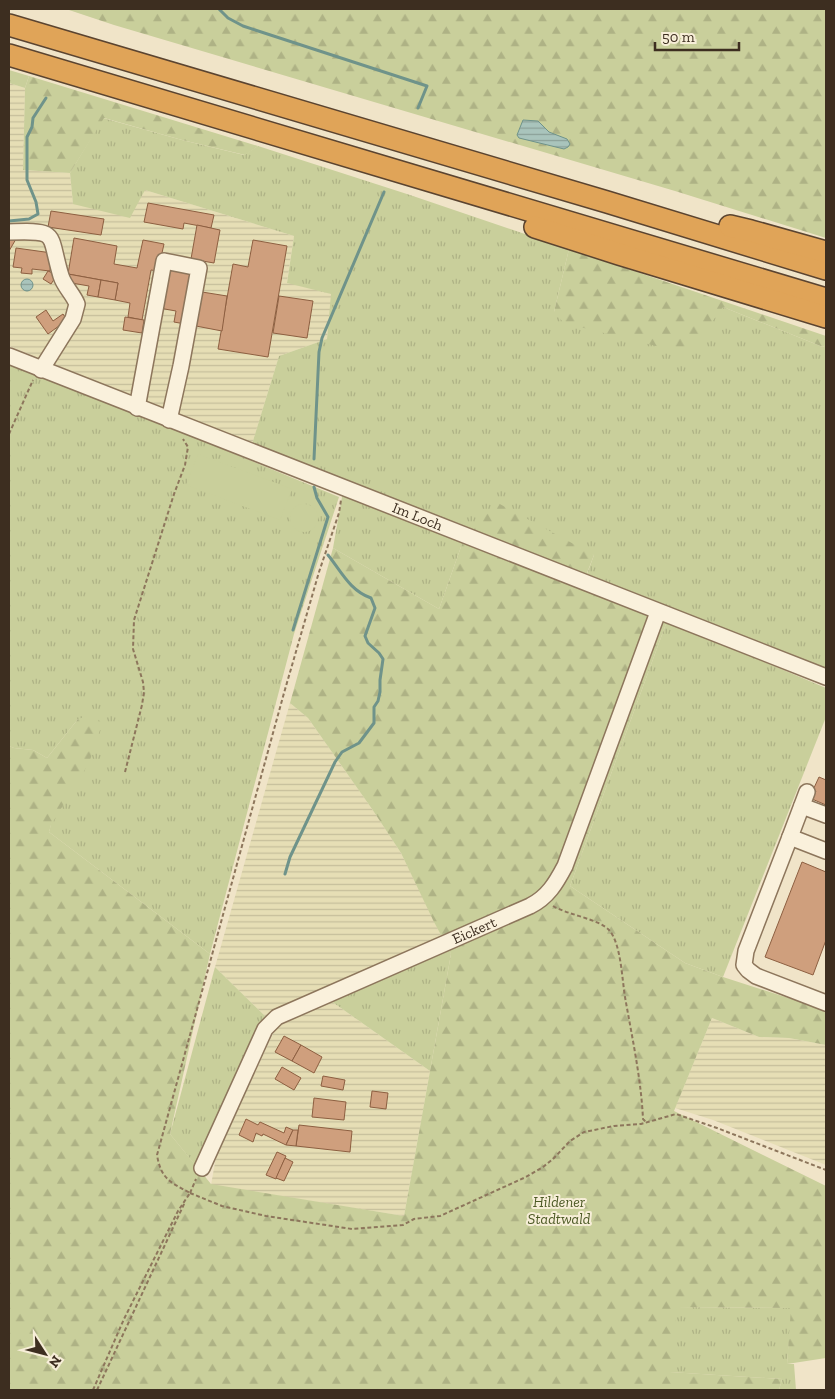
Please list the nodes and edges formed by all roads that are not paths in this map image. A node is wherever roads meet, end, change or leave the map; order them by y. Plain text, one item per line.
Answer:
1 (9, 25) edge
2 (9, 55) edge
3 (402, 172) junction
4 (607, 202) junction
5 (9, 232) edge
6 (826, 252) edge
7 (826, 269) edge
8 (718, 285) junction
9 (826, 300) edge
10 (826, 317) edge
11 (826, 326) edge
12 (9, 356) edge
13 (40, 369) junction
14 (137, 408) junction
15 (169, 420) junction
16 (658, 612) junction
17 (826, 677) edge
18 (807, 792) dead end
19 (802, 806) junction
20 (826, 816) edge
21 (790, 837) junction
22 (826, 851) edge
23 (826, 1003) edge
24 (202, 1168) road end

1 - 4 highway
2 - 3 highway
3 - 8 highway
3 - 9 highway
4 - 6 highway
4 - 7 highway
5 - 13 street
8 - 10 highway
8 - 11 highway
12 - 13 street, Im Loch
13 - 14 street, Im Loch
14 - 15 street, Im Loch
14 - 15 street
15 - 16 street, Im Loch
16 - 17 street, Im Loch
16 - 24 street, Eickert
18 - 19 street
19 - 20 street
19 - 21 street
21 - 22 street
21 - 23 street

